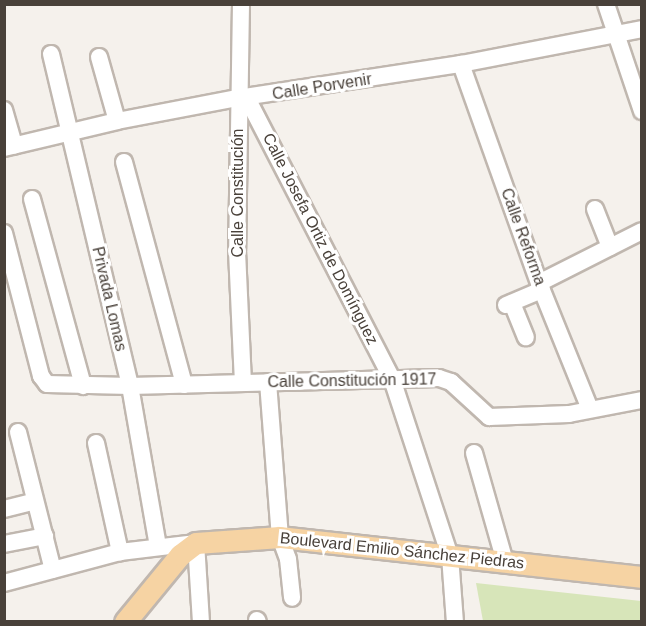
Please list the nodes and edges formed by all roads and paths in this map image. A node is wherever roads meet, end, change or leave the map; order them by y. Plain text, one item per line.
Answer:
1 (241, 4) edge
2 (606, 4) edge
3 (642, 29) edge
4 (615, 33) junction
5 (51, 54) dead end
6 (99, 57) dead end
7 (461, 64) junction
8 (243, 99) junction
9 (4, 110) edge
10 (642, 111) edge
11 (117, 121) junction
12 (69, 132) junction
13 (9, 147) edge
14 (124, 162) dead end
15 (32, 199) dead end
16 (595, 209) dead end
17 (642, 231) edge
18 (4, 233) edge
19 (610, 247) junction
20 (541, 286) junction
21 (526, 337) dead end
22 (392, 379) junction
23 (243, 382) junction
24 (268, 382) junction
25 (184, 385) junction
26 (83, 386) junction
27 (129, 386) junction
28 (642, 400) edge
29 (590, 409) junction
30 (18, 432) dead end
31 (96, 443) dead end
32 (474, 453) dead end
33 (35, 501) junction
34 (4, 508) edge
35 (45, 536) junction
36 (280, 537) junction
37 (196, 543) junction
38 (4, 544) edge
39 (158, 547) junction
40 (120, 552) junction
41 (450, 556) junction
42 (505, 562) junction
43 (53, 570) junction
44 (642, 577) edge
45 (4, 583) edge
46 (292, 598) dead end
47 (125, 621) edge
48 (201, 621) edge
49 (455, 621) edge

1 - 8 street, Calle Constitución
2 - 4 street
3 - 4 street, Calle Porvenir
4 - 7 street, Calle Porvenir
4 - 10 street
5 - 12 street, Privada Lomas
6 - 11 street
7 - 8 street, Calle Porvenir
7 - 20 street, Calle Reforma
8 - 11 street, Calle Porvenir
8 - 22 street, Calle Josefa Ortiz de Domínguez
8 - 23 street, Calle Constitución
9 - 13 street
11 - 12 street, Calle Porvenir
12 - 13 street, Calle Porvenir
12 - 27 street, Privada Lomas
14 - 25 street
15 - 26 street
16 - 19 street
17 - 19 street
18 - 26 street, Calle Constitución 1917
19 - 20 street
20 - 21 street
20 - 29 street, Calle Reforma
22 - 24 street, Calle Constitución 1917
22 - 29 street, Calle Constitución 1917
22 - 41 street, Calle Josefa Ortiz de Domínguez
23 - 24 street, Calle Constitución 1917
23 - 25 street, Calle Constitución 1917
24 - 36 street
25 - 27 street, Calle Constitución 1917
26 - 27 street, Calle Constitución 1917
27 - 39 street, Privada Lomas
28 - 29 street, Calle Constitución 1917
30 - 33 street
31 - 40 street
32 - 42 street
33 - 34 street
33 - 35 street
35 - 38 street
35 - 43 street
36 - 37 main road, Boulevard Emilio Sánchez Piedras
36 - 41 main road, Boulevard Emilio Sánchez Piedras
36 - 46 street
37 - 39 street
37 - 47 main road
37 - 48 street
39 - 40 street
40 - 43 street
41 - 42 main road, Boulevard Emilio Sánchez Piedras
41 - 49 street, Calle Josefa Ortiz de Domínguez
42 - 44 main road, Boulevard Emilio Sánchez Piedras
43 - 45 street

